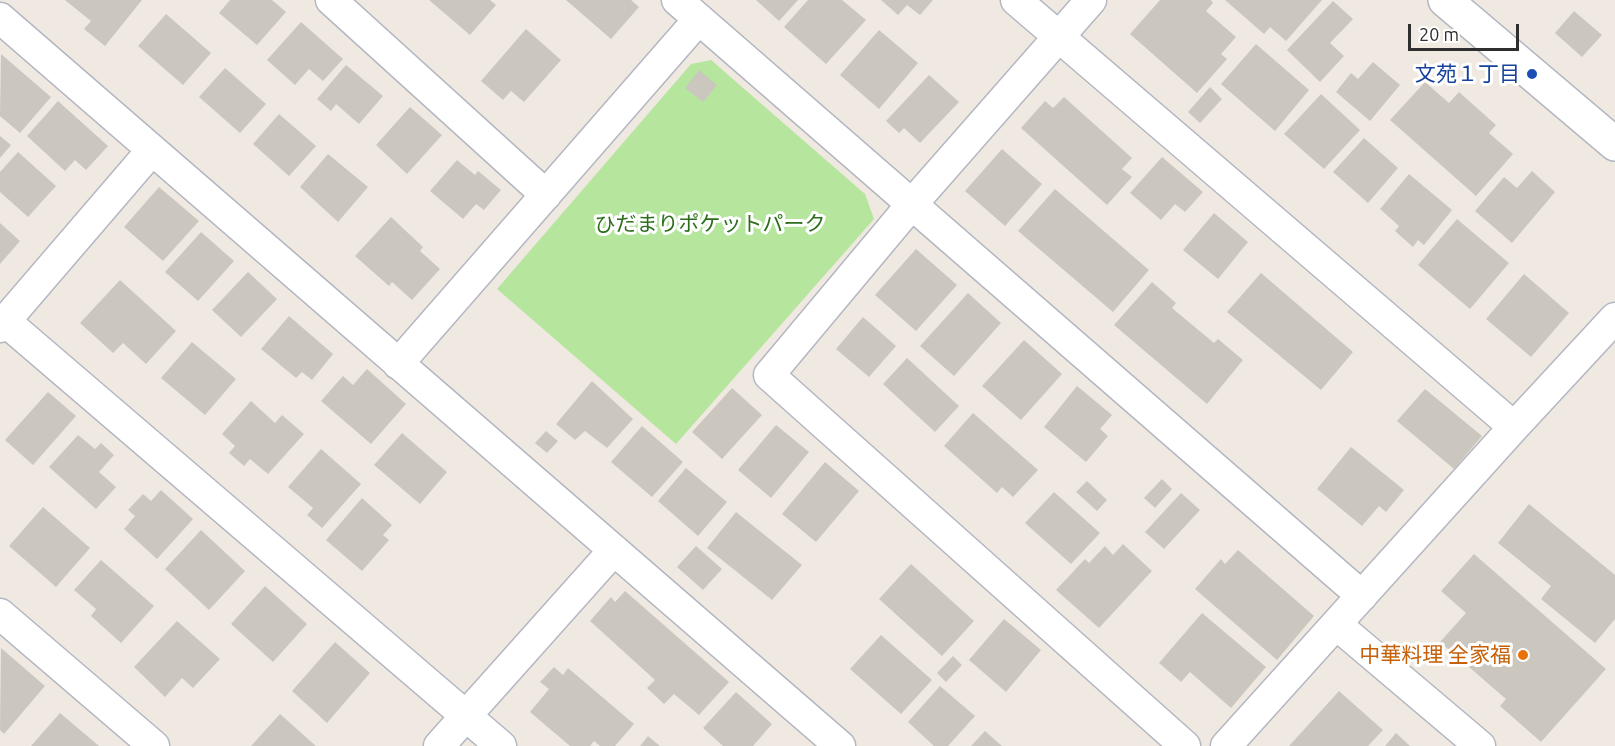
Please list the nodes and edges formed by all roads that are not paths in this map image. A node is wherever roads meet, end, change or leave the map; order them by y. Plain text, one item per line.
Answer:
1 (331, 0) edge
2 (1016, 0) edge
3 (1091, 0) edge
4 (1445, 0) edge
5 (688, 10) edge
6 (0, 18) edge
7 (1059, 37) junction
8 (1615, 144) edge
9 (152, 150) junction
10 (546, 195) junction
11 (912, 204) junction
12 (1615, 318) edge
13 (3, 324) edge
14 (398, 364) junction
15 (1514, 427) junction
16 (614, 550) junction
17 (1362, 596) junction
18 (0, 614) edge
19 (1337, 625) junction
20 (466, 715) junction
21 (154, 746) edge
22 (439, 746) edge
23 (501, 746) edge
24 (840, 746) edge
25 (1185, 746) edge
26 (1227, 746) edge
27 (1480, 746) edge

1 - 10 street
2 - 7 street
3 - 7 street
4 - 8 street
5 - 10 street
5 - 11 street
6 - 9 street
7 - 11 street
7 - 15 street
9 - 13 street
9 - 14 street
10 - 14 street
11 - 17 street
11 - 25 street
12 - 15 street
13 - 20 street
14 - 16 street
15 - 17 street
16 - 20 street
16 - 24 street
17 - 19 street
18 - 21 street
19 - 26 street
19 - 27 street
20 - 22 street
20 - 23 street

